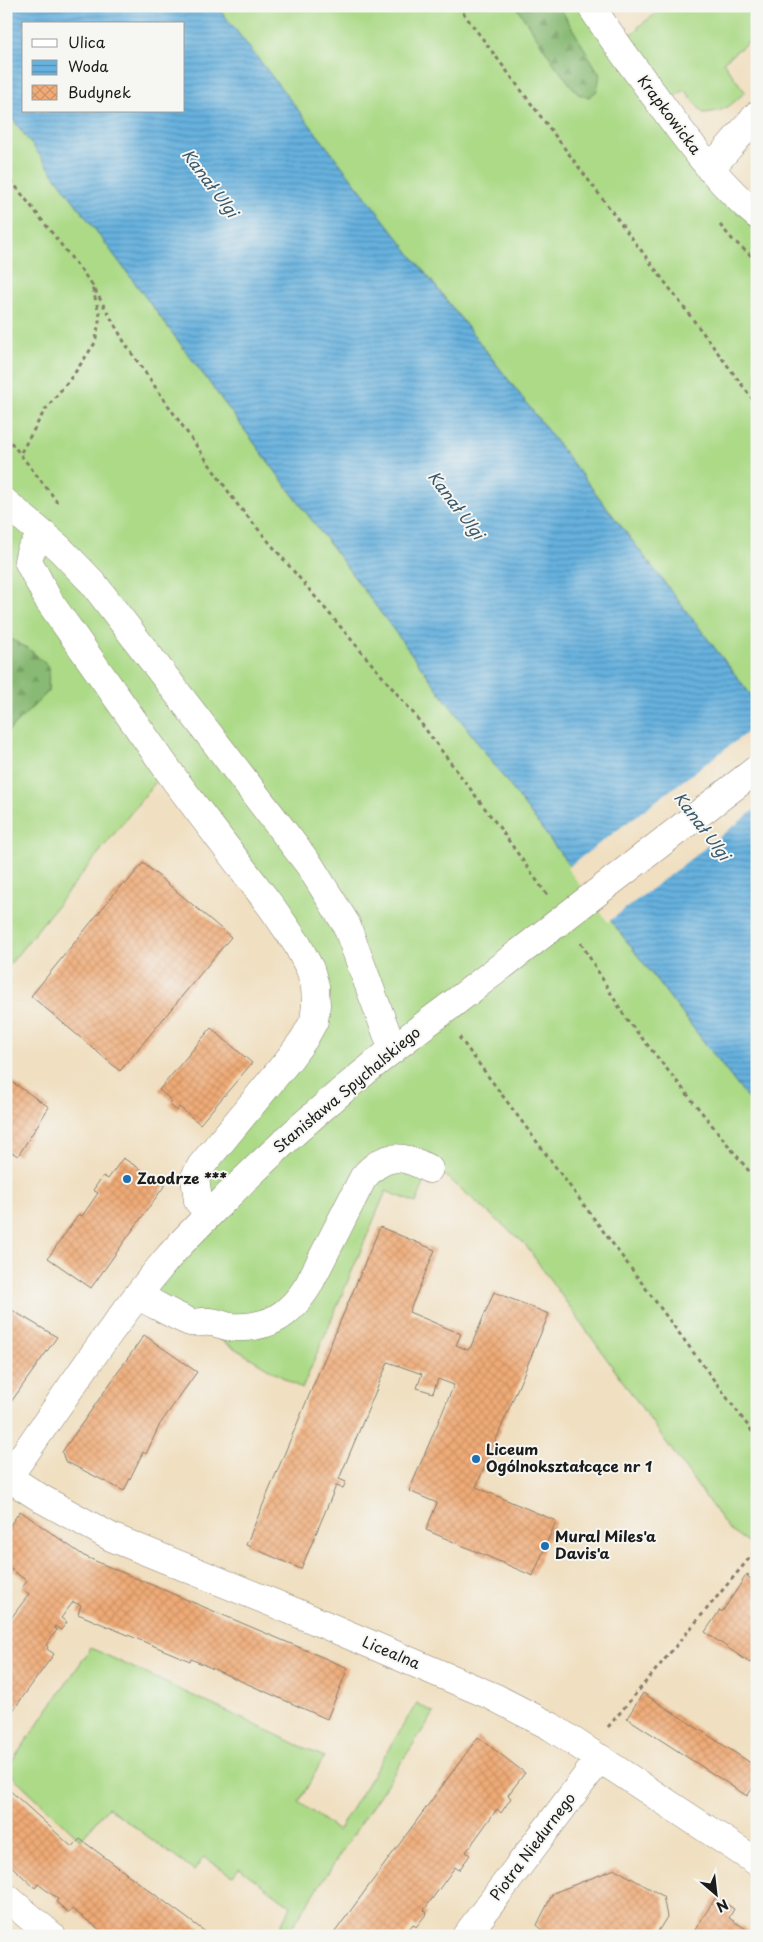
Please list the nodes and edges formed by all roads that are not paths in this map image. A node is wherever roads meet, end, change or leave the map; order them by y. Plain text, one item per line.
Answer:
1 (591, 6) edge
2 (757, 115) edge
3 (710, 169) junction
4 (757, 215) edge
5 (6, 502) edge
6 (43, 534) junction
7 (757, 769) edge
8 (393, 1050) junction
9 (429, 1169) dead end
10 (209, 1214) junction
11 (138, 1296) junction
12 (7, 1478) edge
13 (594, 1754) junction
14 (757, 1862) edge
15 (6, 1897) edge
16 (469, 1932) edge
17 (52, 1936) edge

1 - 3 street, Krapkowicka
2 - 3 street
3 - 4 street, Krapkowicka
5 - 6 street
6 - 8 street
6 - 10 street
7 - 8 street, Stanisława Spychalskiego, bridge
8 - 10 street, Stanisława Spychalskiego
9 - 11 street
10 - 11 street, Stanisława Spychalskiego
11 - 12 street, Stanisława Spychalskiego
12 - 13 street, Licealna
13 - 14 street, Licealna
13 - 16 street, Piotra Niedurnego
15 - 17 street

